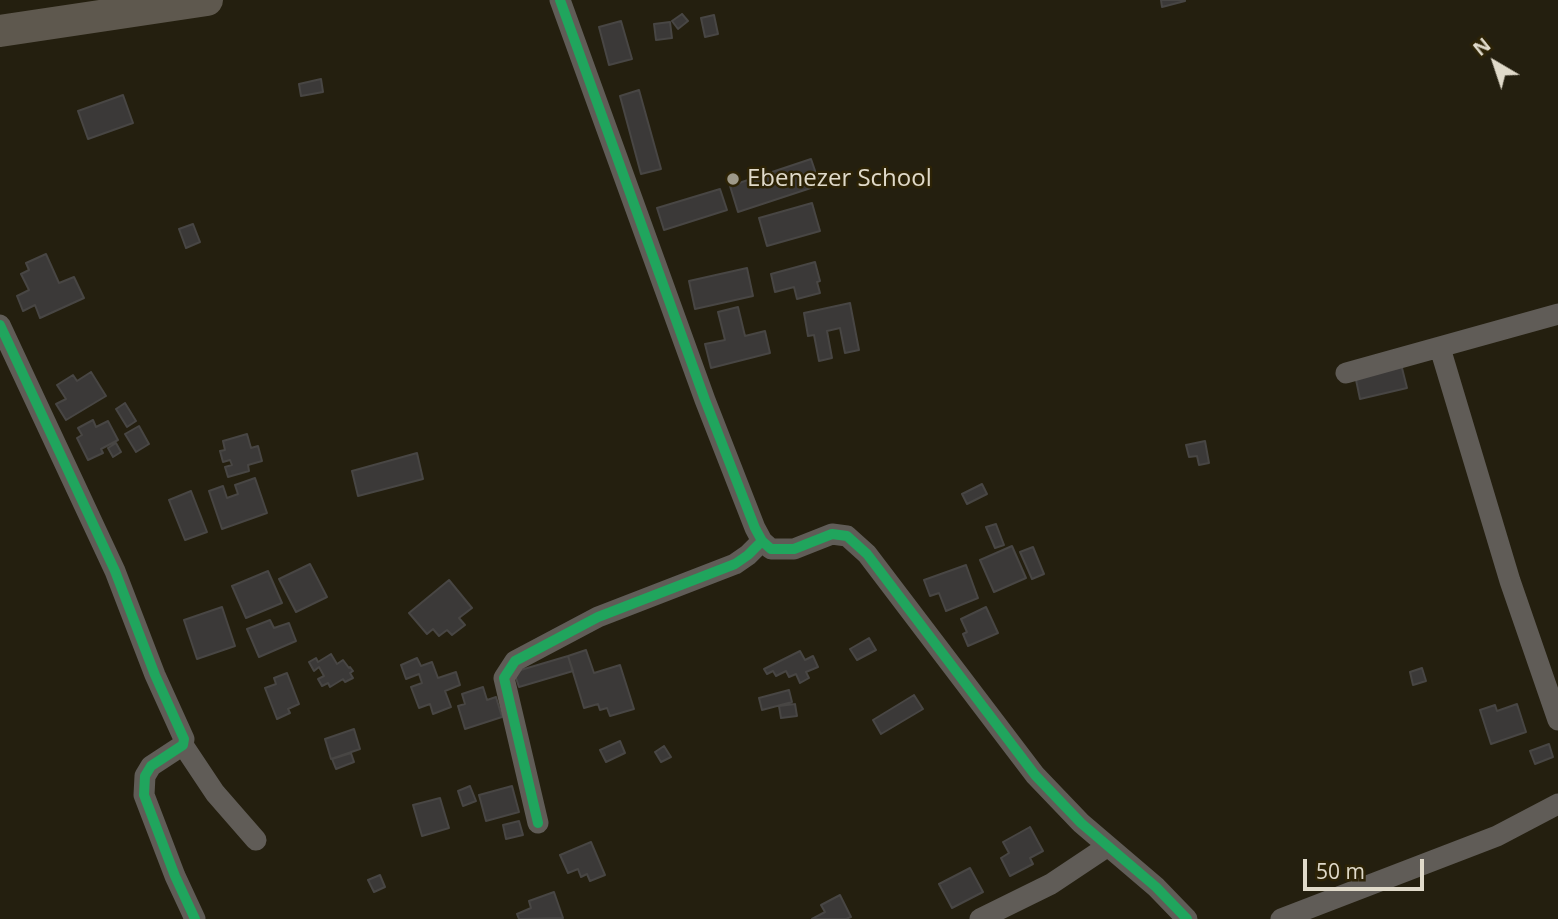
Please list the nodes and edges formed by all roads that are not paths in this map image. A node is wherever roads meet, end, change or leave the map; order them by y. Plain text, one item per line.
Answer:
1 (207, 0) edge
2 (560, 0) edge
3 (0, 31) edge
4 (1558, 314) edge
5 (0, 325) edge
6 (1440, 348) junction
7 (1346, 373) dead end
8 (762, 541) junction
9 (1558, 720) edge
10 (183, 745) junction
11 (1558, 804) edge
12 (538, 822) dead end
13 (256, 840) dead end
14 (1108, 846) junction
15 (194, 919) edge
16 (979, 919) edge
17 (1187, 919) edge
18 (1281, 919) edge

1 - 3 highway
2 - 8 street
4 - 6 street
5 - 10 street
6 - 7 street
6 - 9 street
8 - 12 street
8 - 14 street
10 - 13 street
10 - 15 street
11 - 18 street
14 - 16 street
14 - 17 street

